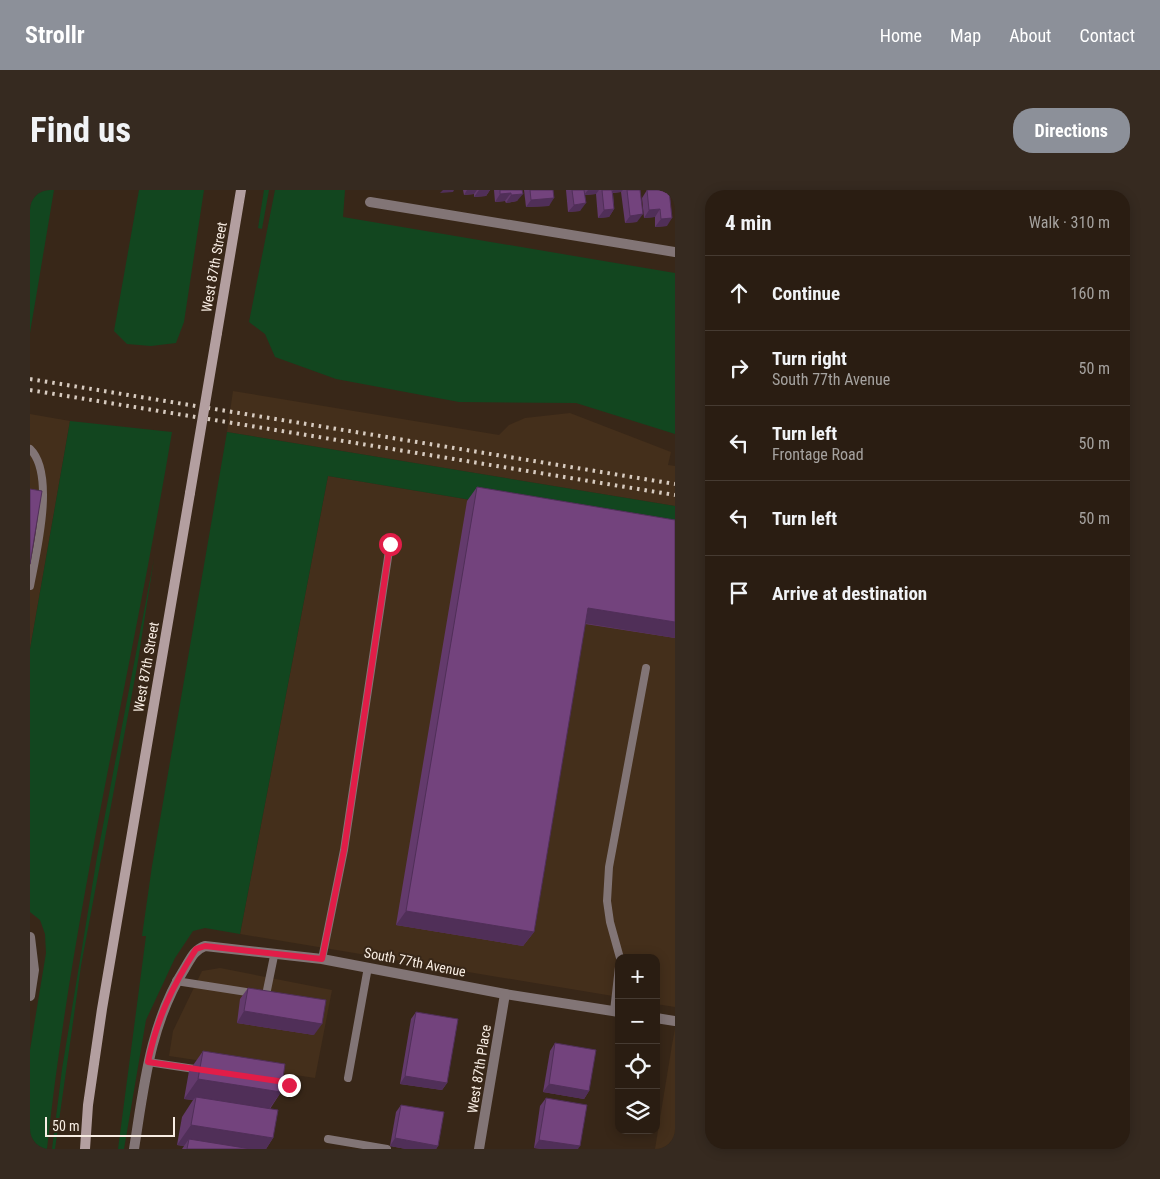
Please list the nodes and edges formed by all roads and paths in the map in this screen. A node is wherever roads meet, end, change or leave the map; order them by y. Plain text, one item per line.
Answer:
1 (241, 190) edge
2 (370, 202) dead end
3 (675, 252) edge
4 (30, 449) edge
5 (390, 544) dead end
6 (30, 586) edge
7 (646, 668) dead end
8 (30, 937) edge
9 (619, 954) edge
10 (274, 956) junction
11 (322, 959) junction
12 (368, 967) junction
13 (176, 981) junction
14 (505, 994) junction
15 (266, 995) junction
16 (30, 996) edge
17 (276, 997) edge
18 (615, 1011) edge
19 (660, 1019) edge
20 (675, 1021) edge
21 (148, 1062) junction
22 (213, 1072) edge
23 (348, 1078) dead end
24 (269, 1080) edge
25 (289, 1085) dead end
26 (328, 1139) dead end
27 (85, 1149) edge
28 (136, 1149) edge
29 (387, 1149) edge
30 (479, 1149) edge

1 - 27 main road, West 87th Street, bridge
2 - 3 street
4 - 6 lane
5 - 11 lane
7 - 9 lane
8 - 16 street
10 - 11 street, South 77th Avenue
10 - 13 street, South 77th Avenue
10 - 15 lane
11 - 12 street, South 77th Avenue
12 - 14 street, South 77th Avenue
12 - 23 lane
13 - 15 lane
13 - 21 street
14 - 18 street, South 77th Avenue
14 - 30 street, West 87th Place
15 - 17 lane
19 - 20 street
21 - 22 lane
21 - 28 street
24 - 25 lane
26 - 29 lane

